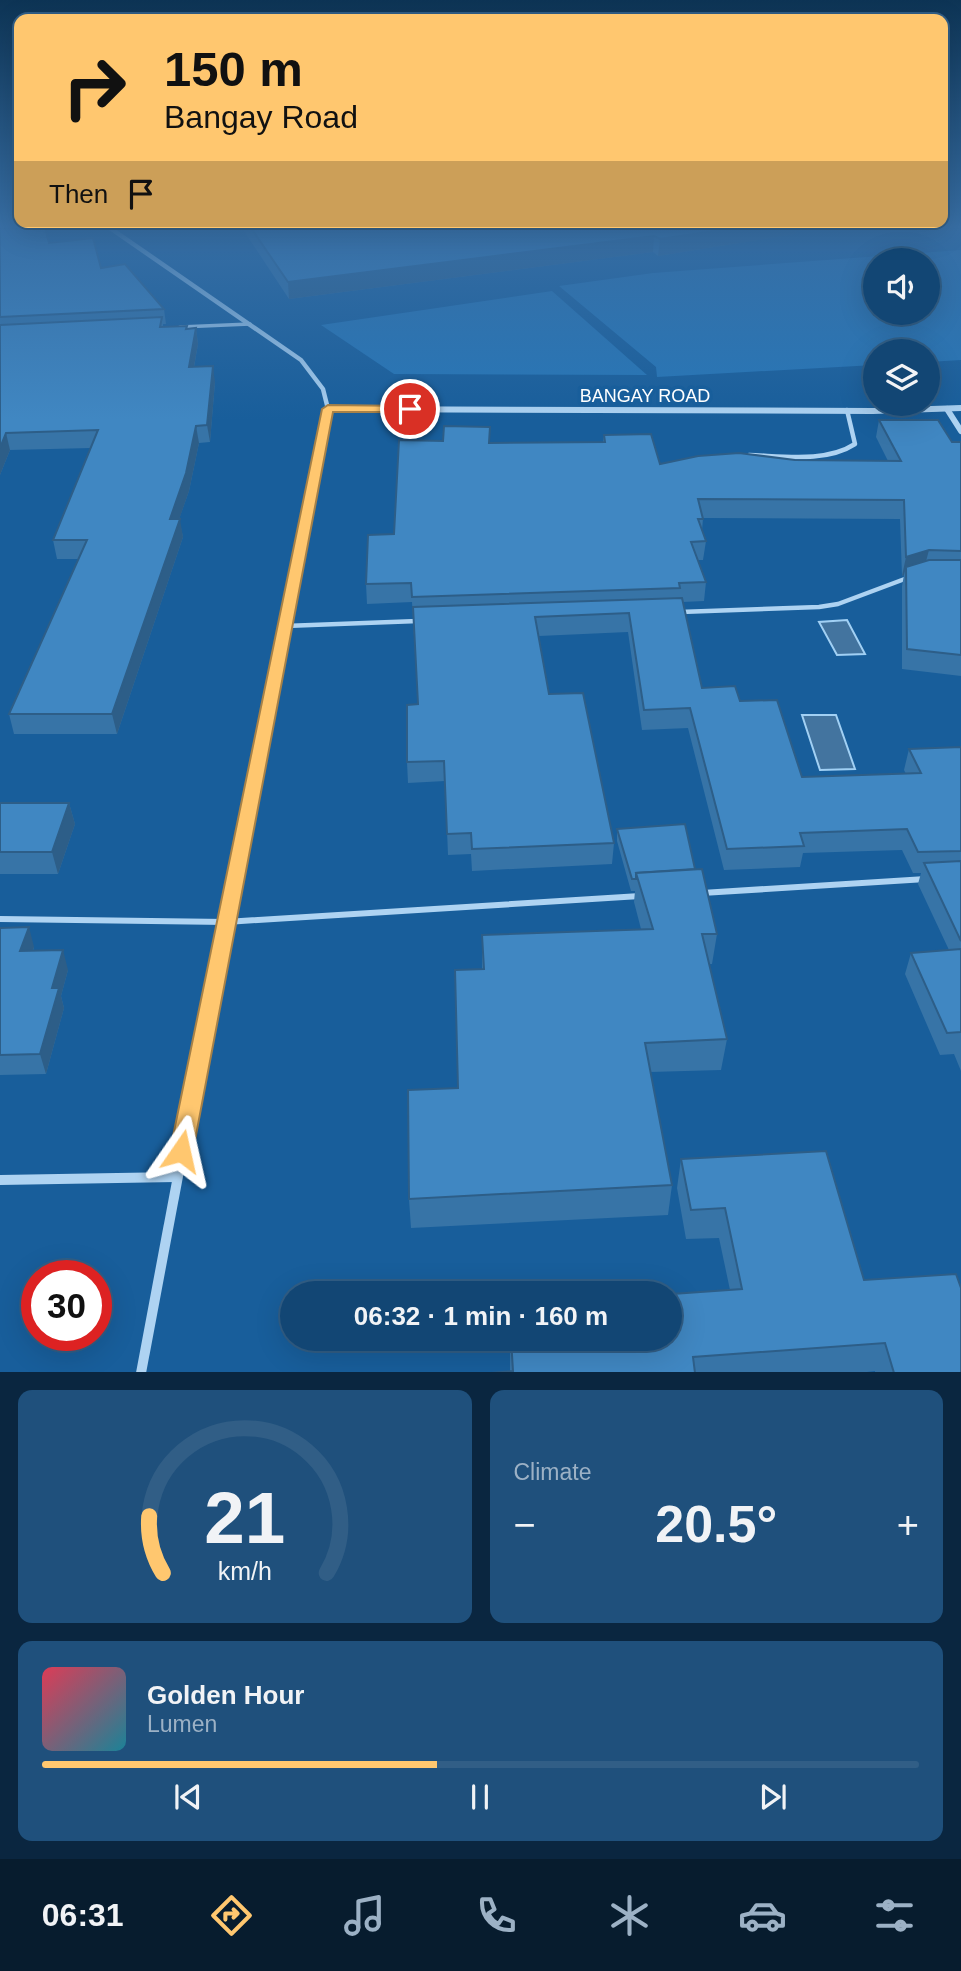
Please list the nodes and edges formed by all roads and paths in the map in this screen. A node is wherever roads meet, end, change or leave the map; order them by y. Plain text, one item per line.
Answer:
1 (203, 292) edge
2 (250, 324) junction
3 (167, 328) edge
4 (961, 408) edge
5 (328, 409) junction
6 (947, 409) junction
7 (847, 411) junction
8 (961, 431) edge
9 (743, 455) edge
10 (921, 575) edge
11 (668, 612) edge
12 (422, 621) edge
13 (285, 626) junction
14 (933, 878) edge
15 (698, 893) edge
16 (642, 896) edge
17 (0, 919) edge
18 (226, 922) junction
19 (176, 1177) junction
20 (0, 1180) edge
21 (141, 1372) edge

1 - 2 street
2 - 3 lane
2 - 5 street
4 - 6 street, BANGAY ROAD
5 - 7 street, BANGAY ROAD
5 - 13 street
6 - 7 street, BANGAY ROAD
6 - 8 street
7 - 9 lane
10 - 11 lane
12 - 13 lane
13 - 18 street
14 - 15 lane
16 - 18 lane
17 - 18 lane
18 - 19 street
19 - 20 street
19 - 21 street

